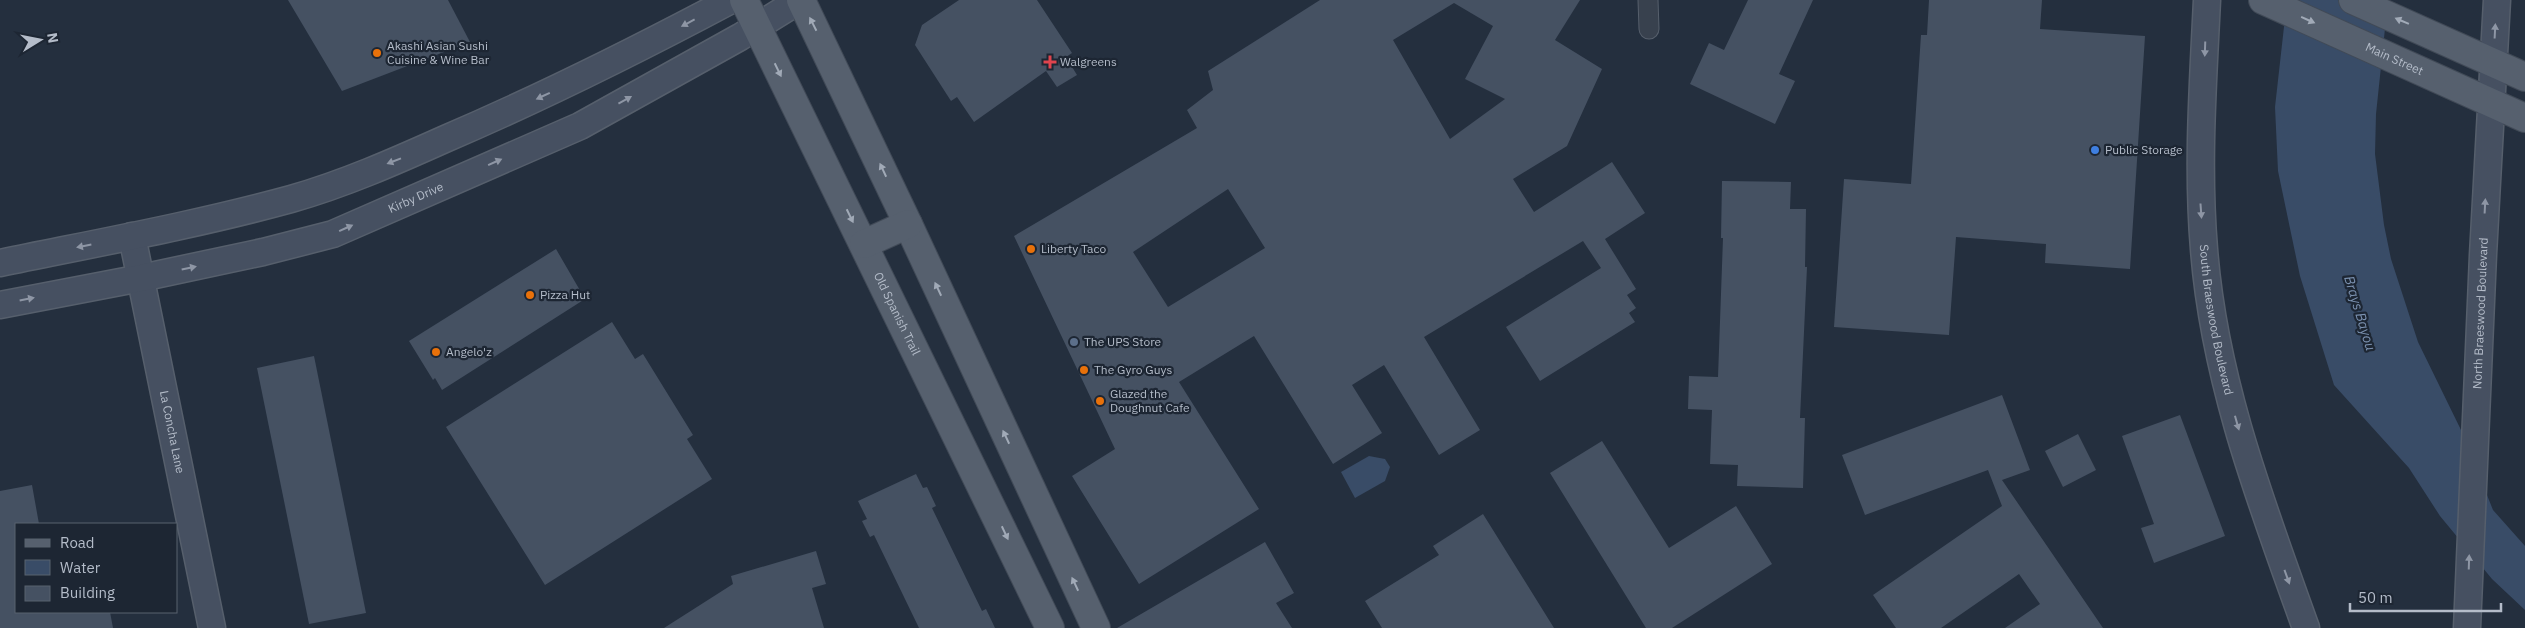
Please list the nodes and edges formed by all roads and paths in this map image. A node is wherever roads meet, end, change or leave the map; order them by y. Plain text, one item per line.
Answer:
1 (731, 0) edge
2 (744, 0) edge
3 (801, 0) edge
4 (1648, 0) edge
5 (2207, 0) edge
6 (2263, 0) edge
7 (2352, 0) edge
8 (2497, 0) edge
9 (757, 26) junction
10 (1649, 29) dead end
11 (2494, 62) junction
12 (2525, 76) edge
13 (2490, 104) junction
14 (2525, 118) edge
15 (908, 224) junction
16 (132, 236) junction
17 (864, 244) junction
18 (0, 263) edge
19 (141, 278) junction
20 (0, 305) edge
21 (1020, 468) junction
22 (984, 489) junction
23 (212, 628) edge
24 (1050, 628) edge
25 (1096, 628) edge
26 (2306, 628) edge
27 (2467, 628) edge

1 -> 16 main road
2 - 9 main road, Old Spanish Trail
3 - 9 main road, Kirby Drive
15 -> 3 main road
4 - 10 street
5 -> 26 main road, South Braeswood Boulevard
6 -> 13 main road, Main Street
11 -> 7 main road
11 -> 8 main road, North Braeswood Boulevard
9 -> 17 main road, Old Spanish Trail
19 -> 9 main road, Kirby Drive
11 - 12 main road
11 - 13 main road, North Braeswood Boulevard
13 - 14 main road, Main Street
27 -> 13 main road, North Braeswood Boulevard
15 - 17 main road
21 -> 15 main road
16 -> 18 main road
16 - 19 main road, La Concha Lane
17 - 22 main road, Old Spanish Trail
20 -> 19 main road, Kirby Drive
19 - 23 main road, La Concha Lane
21 - 22 main road
25 -> 21 main road
22 -> 24 main road, Old Spanish Trail

